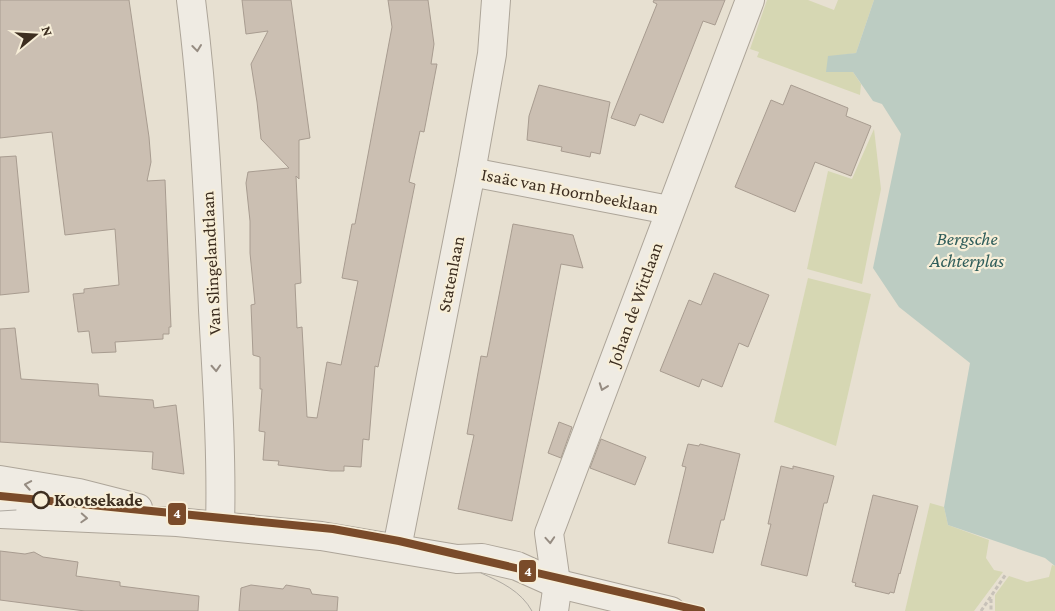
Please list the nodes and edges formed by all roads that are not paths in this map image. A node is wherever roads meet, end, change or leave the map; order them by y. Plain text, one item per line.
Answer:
1 (191, 0) edge
2 (496, 0) edge
3 (750, 0) edge
4 (471, 172) junction
5 (669, 210) junction
6 (0, 480) edge
7 (0, 514) edge
8 (177, 522) junction
9 (220, 526) junction
10 (397, 548) junction
11 (555, 583) junction
12 (554, 611) edge
13 (671, 611) edge

1 -> 9 street, Van Slingelandtlaan
2 - 4 street, Statenlaan
3 - 5 street, Johan de Wittlaan
4 - 5 street, Isaäc van Hoornbeeklaan
4 - 10 street, Statenlaan
5 -> 11 street, Johan de Wittlaan
8 -> 6 street
7 -> 8 street
8 - 9 street
9 - 10 street
10 - 11 street
11 - 12 street, Johan de Wittlaan
11 - 13 street

